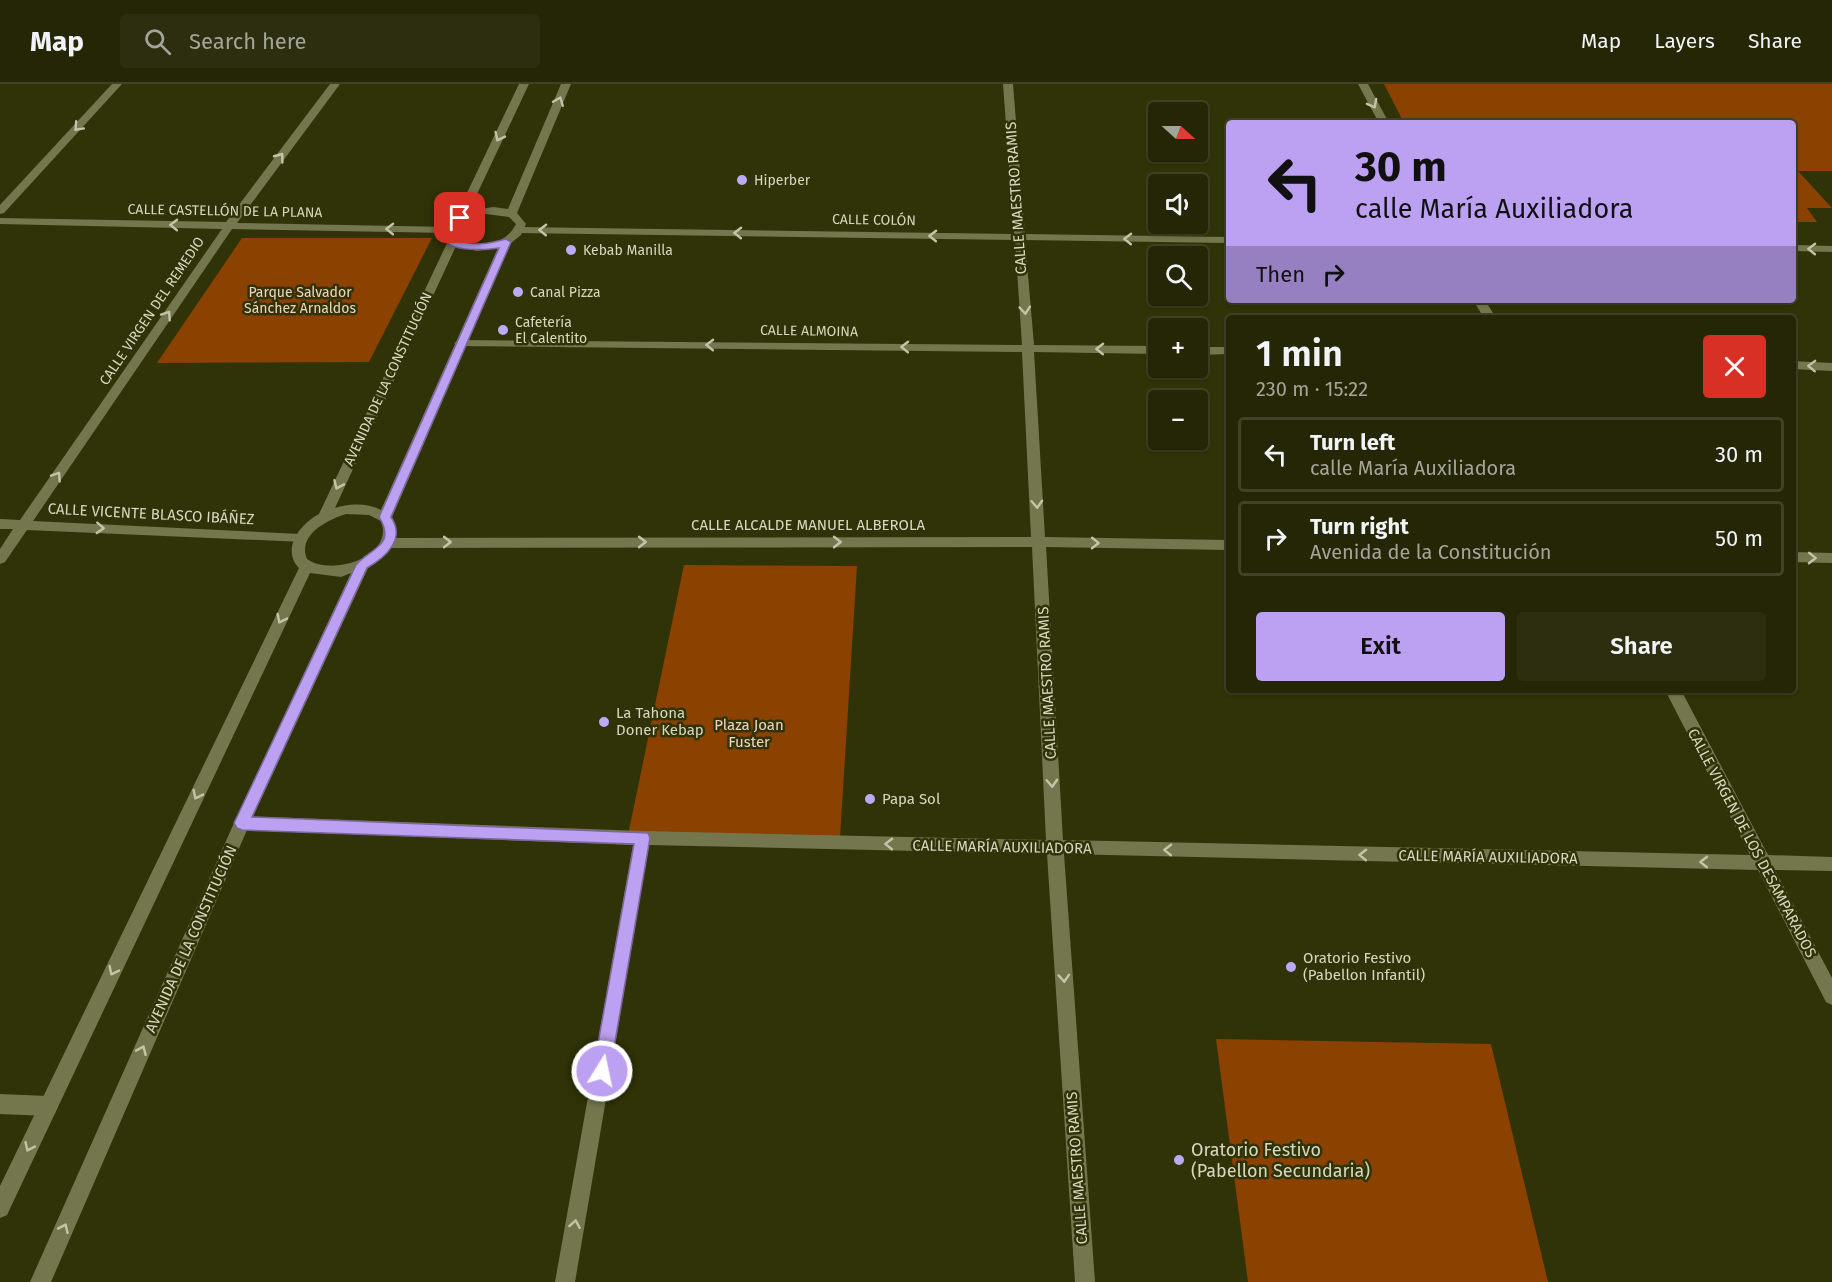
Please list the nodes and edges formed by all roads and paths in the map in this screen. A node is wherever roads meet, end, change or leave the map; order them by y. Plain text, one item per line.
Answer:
1 (117, 84) edge
2 (335, 84) edge
3 (524, 84) edge
4 (566, 84) edge
5 (1008, 84) edge
6 (1363, 84) edge
7 (1381, 120) edge
8 (0, 211) edge
9 (512, 213) junction
10 (460, 218) junction
11 (0, 221) edge
12 (228, 226) junction
13 (519, 230) junction
14 (451, 236) junction
15 (1018, 237) junction
16 (1226, 240) edge
17 (506, 242) junction
18 (1796, 249) edge
19 (1832, 249) edge
20 (460, 344) junction
21 (1028, 348) junction
22 (1148, 350) edge
23 (1208, 351) edge
24 (1226, 351) edge
25 (1796, 365) edge
26 (1832, 367) edge
27 (324, 517) junction
28 (385, 517) junction
29 (0, 524) edge
30 (25, 524) junction
31 (300, 539) junction
32 (1040, 542) junction
33 (388, 543) junction
34 (1226, 546) edge
35 (1796, 557) edge
36 (1832, 558) edge
37 (0, 559) edge
38 (362, 565) junction
39 (307, 566) junction
40 (1674, 693) edge
41 (242, 823) junction
42 (642, 838) junction
43 (1056, 848) junction
44 (1763, 863) junction
45 (1832, 864) edge
46 (1832, 996) edge
47 (0, 1104) edge
48 (48, 1106) junction
49 (0, 1208) edge
50 (40, 1282) edge
51 (565, 1282) edge
52 (1085, 1282) edge

1 -> 8 street
12 -> 2 street, CALLE VIRGEN DEL REMEDIO
3 -> 10 street
9 -> 4 street
5 - 15 street, CALLE MAESTRO RAMIS
6 -> 7 street
9 - 10 street
9 - 13 street
10 - 14 street, AVENIDA DE LA CONSTITUCIÓN
12 -> 11 street, CALLE CASTELLÓN DE LA PLANA
14 -> 12 street, CALLE CASTELLÓN DE LA PLANA
30 -> 12 street, CALLE VIRGEN DEL REMEDIO
15 -> 13 street, CALLE COLÓN
13 - 17 street
14 - 17 street, CALLE CASTELLÓN DE LA PLANA
14 -> 27 street, AVENIDA DE LA CONSTITUCIÓN
16 -> 15 street, CALLE COLÓN
15 -> 21 street, CALLE MAESTRO RAMIS
17 - 20 street
19 -> 18 street
21 -> 20 street, CALLE ALMOINA
20 - 28 street
22 -> 21 street, CALLE ALMOINA
21 -> 32 street, CALLE MAESTRO RAMIS
23 - 24 street
26 -> 25 street
27 - 28 street
27 - 31 street
28 - 33 street
29 - 30 street, CALLE VICENTE BLASCO IBÁÑEZ
30 -> 31 street, CALLE VICENTE BLASCO IBÁÑEZ
30 - 37 street, CALLE VIRGEN DEL REMEDIO
31 - 39 street
33 -> 32 street, CALLE ALCALDE MANUEL ALBEROLA
32 -> 34 street, CALLE ALCALDE MANUEL ALBEROLA
32 -> 43 street, CALLE MAESTRO RAMIS
33 - 38 street
35 -> 36 street
38 - 39 street
38 - 41 street, AVENIDA DE LA CONSTITUCIÓN
39 -> 48 street
40 - 44 street, CALLE VIRGEN DE LOS DESAMPARADOS
41 - 42 street, CALLE MARÍA AUXILIADORA
50 -> 41 street, AVENIDA DE LA CONSTITUCIÓN
43 -> 42 street, CALLE MARÍA AUXILIADORA
51 -> 42 street
44 -> 43 street, CALLE MARÍA AUXILIADORA
43 -> 52 street, CALLE MAESTRO RAMIS
44 - 45 street, CALLE MARÍA AUXILIADORA
44 - 46 street, CALLE VIRGEN DE LOS DESAMPARADOS
47 - 48 street
48 -> 49 street

